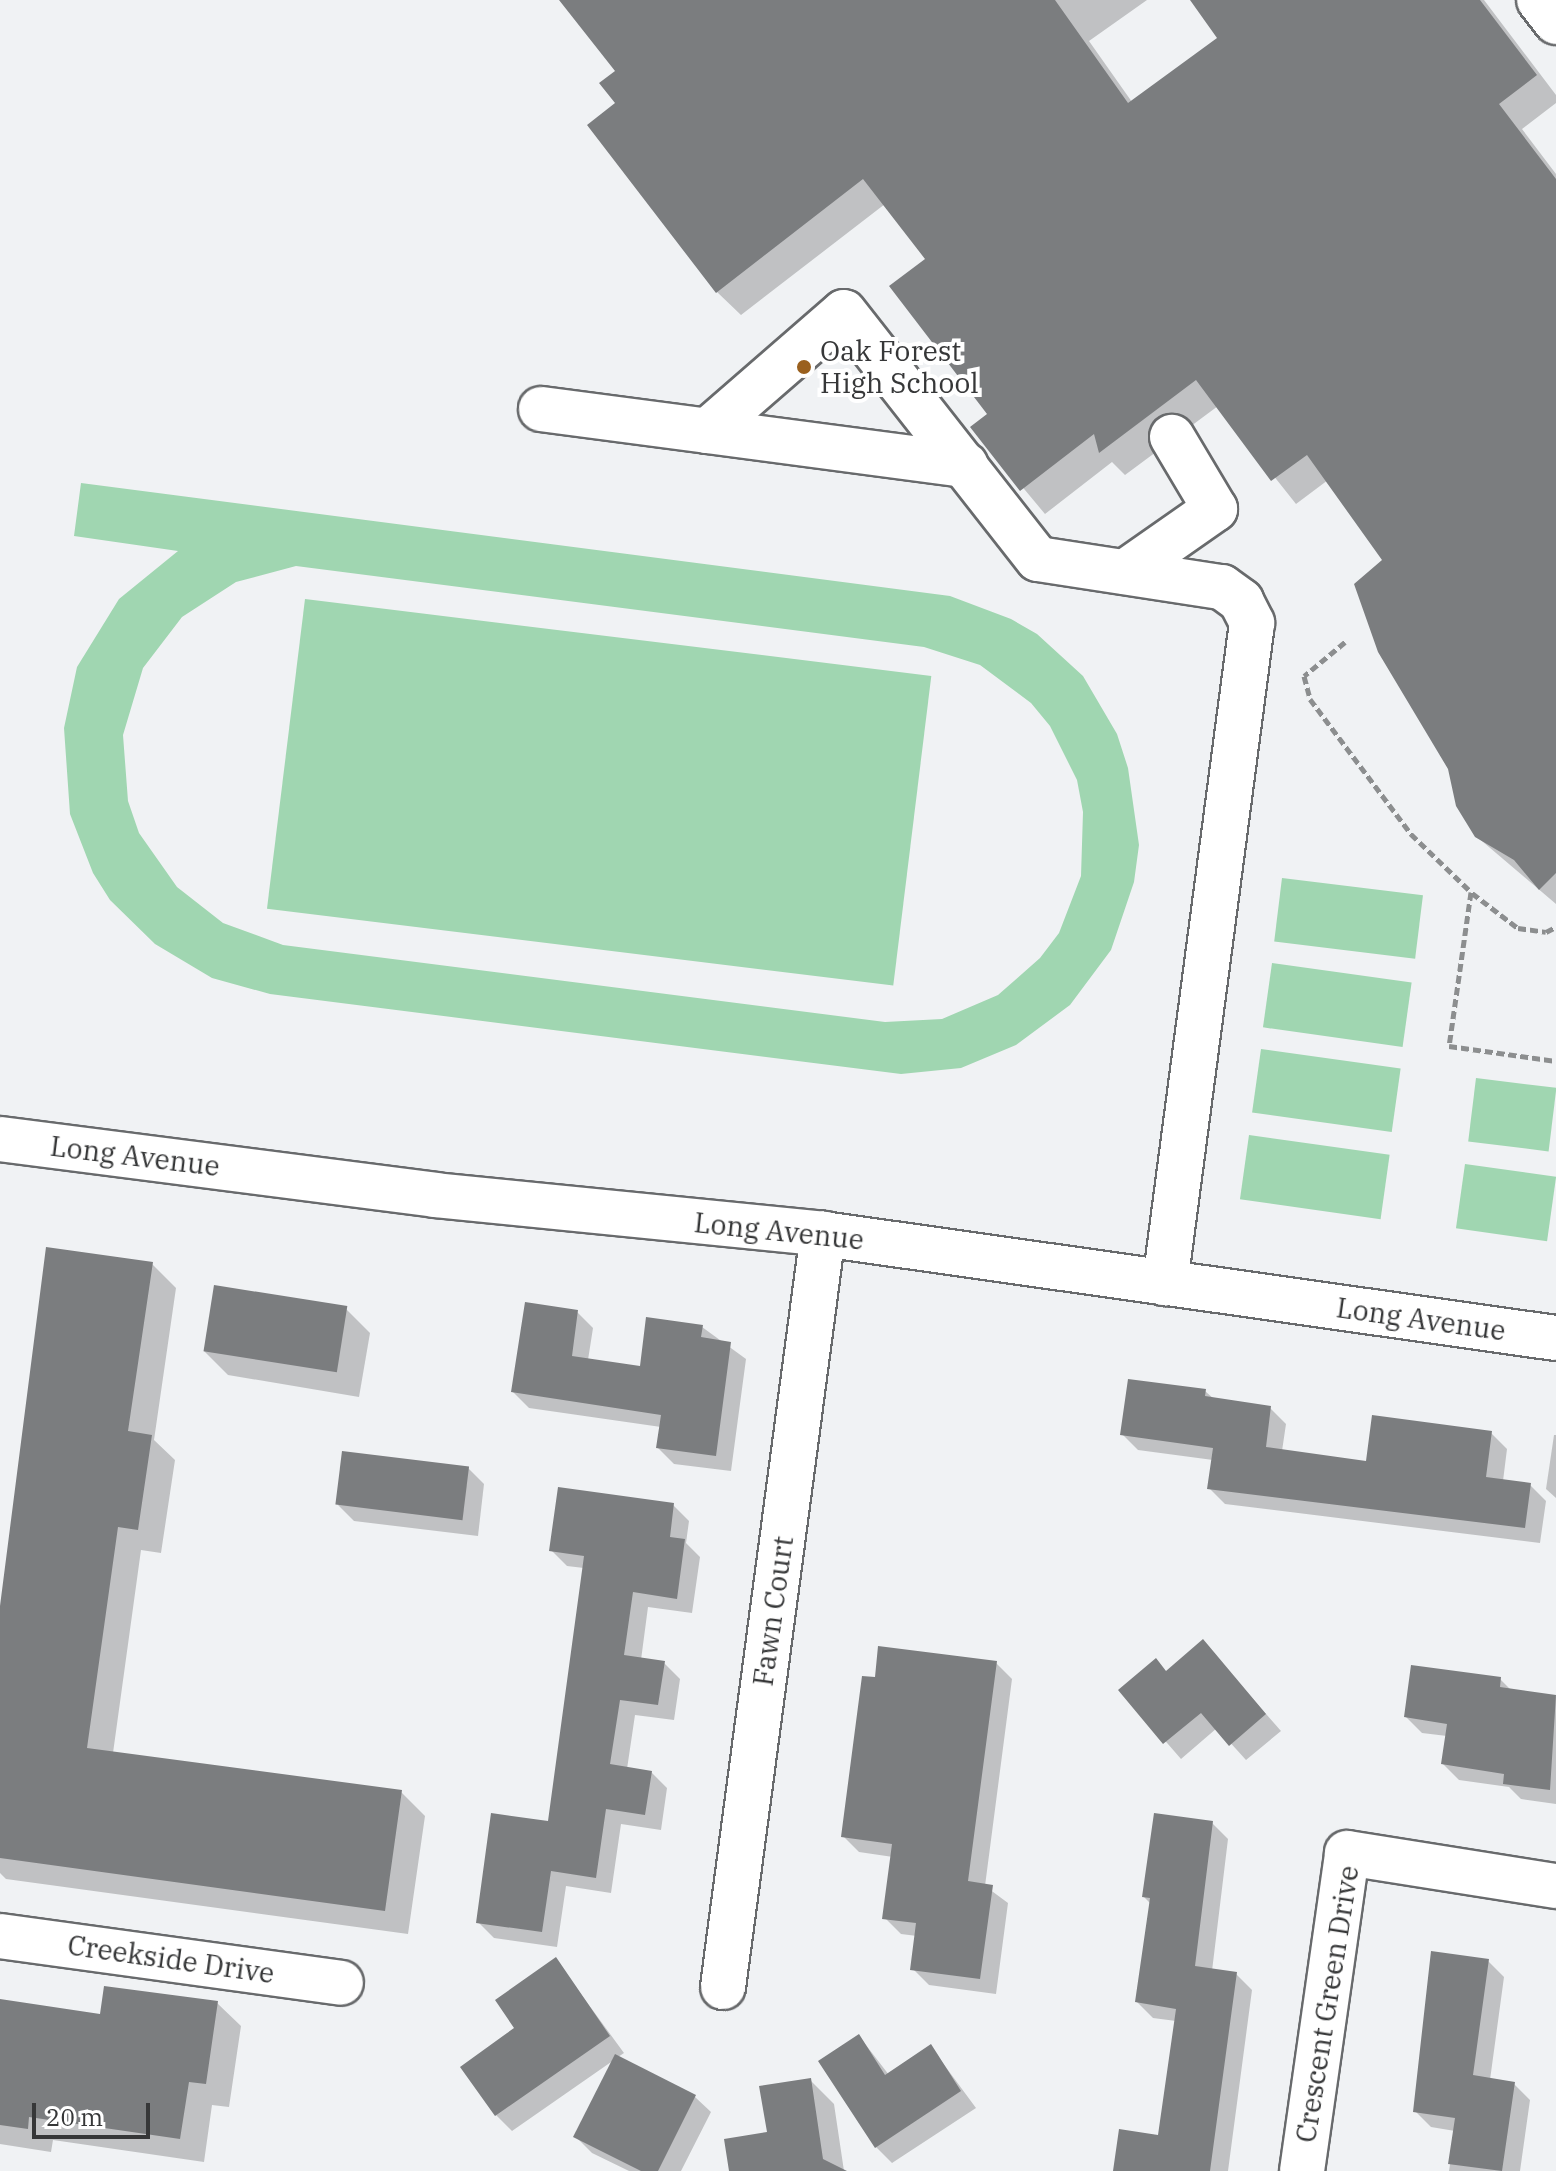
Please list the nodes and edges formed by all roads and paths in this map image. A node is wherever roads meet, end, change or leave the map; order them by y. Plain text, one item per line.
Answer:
1 (1539, 0) edge
2 (1556, 22) edge
3 (541, 409) dead end
4 (707, 431) junction
5 (1172, 437) dead end
6 (966, 465) junction
7 (1125, 572) junction
8 (1345, 642) dead end
9 (1471, 892) junction
10 (1556, 927) edge
11 (1556, 1061) edge
12 (0, 1139) edge
13 (823, 1234) junction
14 (1165, 1283) junction
15 (1556, 1338) edge
16 (1556, 1886) edge
17 (0, 1936) edge
18 (341, 1983) dead end
19 (723, 1987) dead end
20 (1302, 2171) edge

1 - 2 street
3 - 4 street
4 - 6 street
4 - 6 street
5 - 7 street
6 - 7 street
7 - 14 street
8 - 9 path
9 - 10 path
9 - 11 path
12 - 13 street, Long Avenue
13 - 14 street, Long Avenue
13 - 19 street, Fawn Court
14 - 15 street, Long Avenue
16 - 20 street, Crescent Green Drive
17 - 18 street, Creekside Drive

